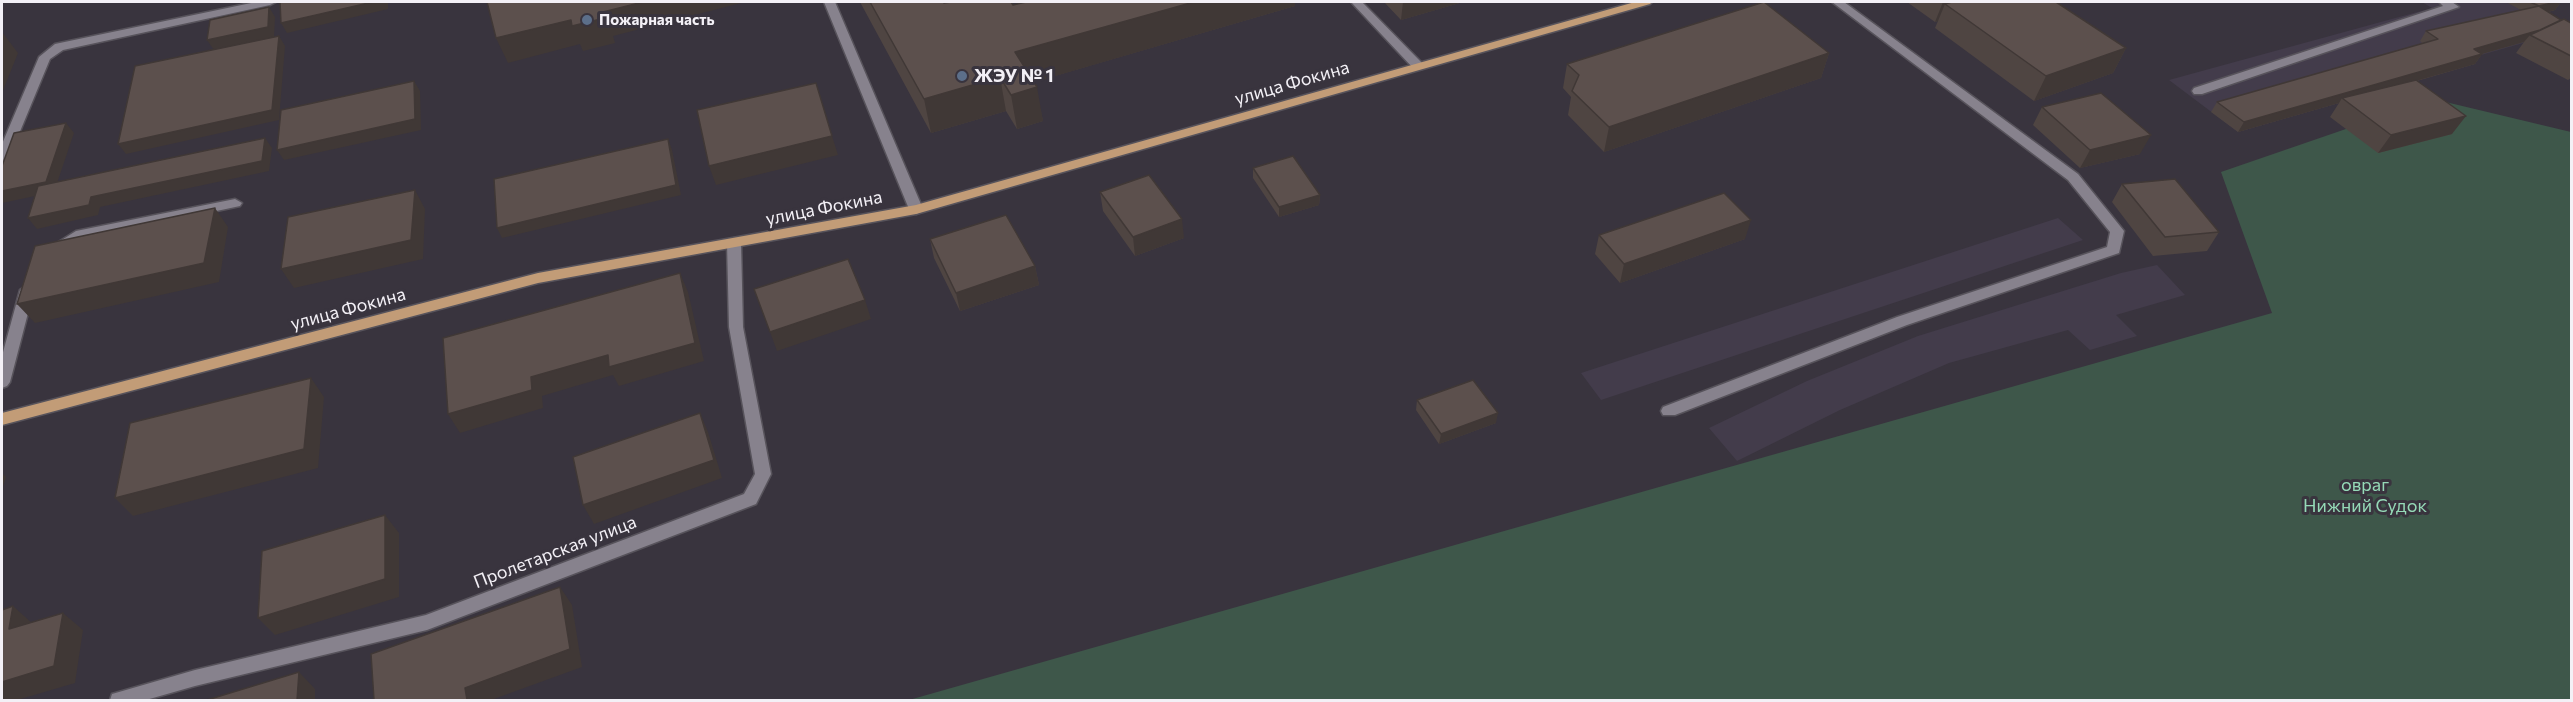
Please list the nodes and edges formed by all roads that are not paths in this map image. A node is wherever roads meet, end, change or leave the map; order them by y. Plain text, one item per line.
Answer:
1 (270, 2) edge
2 (829, 2) edge
3 (1356, 2) edge
4 (1646, 2) edge
5 (1837, 2) edge
6 (2444, 2) edge
7 (1418, 66) junction
8 (2198, 91) dead end
9 (2, 158) edge
10 (235, 203) dead end
11 (916, 208) junction
12 (734, 243) junction
13 (46, 254) edge
14 (32, 272) edge
15 (2, 382) edge
16 (1669, 411) dead end
17 (2, 418) edge
18 (118, 700) edge

1 - 9 street
2 - 11 street
3 - 7 street
4 - 7 main road, улица Фокина
5 - 16 street
6 - 8 street
7 - 11 main road, улица Фокина
10 - 13 street
11 - 12 main road, улица Фокина
12 - 17 main road, улица Фокина
12 - 18 street, Пролетарская улица
14 - 15 street

